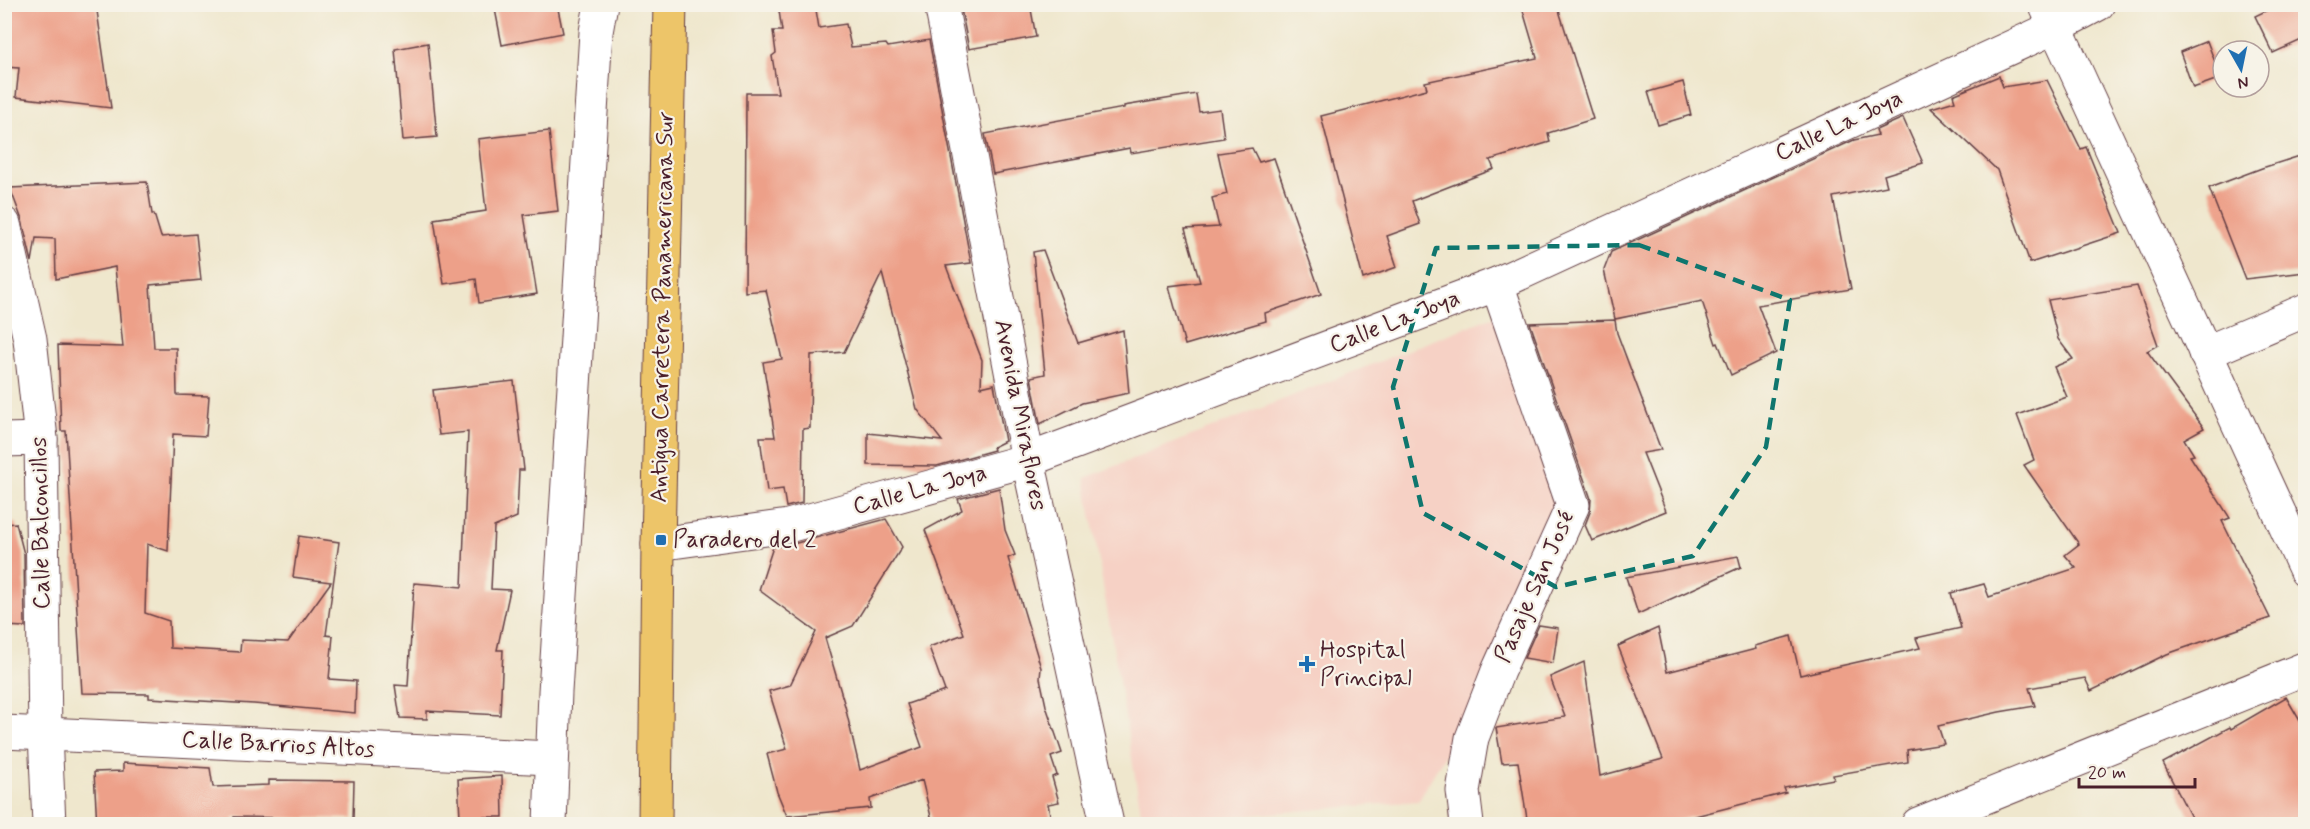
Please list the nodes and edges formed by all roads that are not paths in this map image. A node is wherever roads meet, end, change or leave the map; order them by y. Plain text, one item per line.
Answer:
1 (601, 4) edge
2 (670, 4) edge
3 (940, 4) edge
4 (2098, 4) edge
5 (2050, 16) edge
6 (4, 224) edge
7 (1497, 284) junction
8 (2306, 310) edge
9 (2205, 353) junction
10 (41, 439) junction
11 (4, 440) edge
12 (1028, 460) junction
13 (658, 544) junction
14 (2306, 571) edge
15 (2306, 668) edge
16 (4, 732) edge
17 (45, 734) junction
18 (551, 758) junction
19 (49, 825) edge
20 (550, 825) edge
21 (655, 825) edge
22 (1107, 825) edge
23 (1467, 825) edge
24 (1918, 825) edge

1 - 18 street
2 - 13 highway, Antigua Carretera Panamericana Sur
3 - 12 street, Avenida Miraflores
4 - 5 street, Calle La Joya
5 - 7 street, Calle La Joya
5 - 9 street
6 - 10 street, Calle Balconcillos
7 - 12 street, Calle La Joya
7 - 23 street, Pasaje San José
8 - 9 street
9 - 14 street
10 - 11 street
10 - 17 street, Calle Balconcillos
12 - 13 street, Calle La Joya
12 - 22 street, Avenida Miraflores
13 - 21 highway, Antigua Carretera Panamericana Sur
15 - 24 street
16 - 17 street, Calle Barrios Altos
17 - 18 street, Calle Barrios Altos
17 - 19 street, Calle Balconcillos
18 - 20 street

